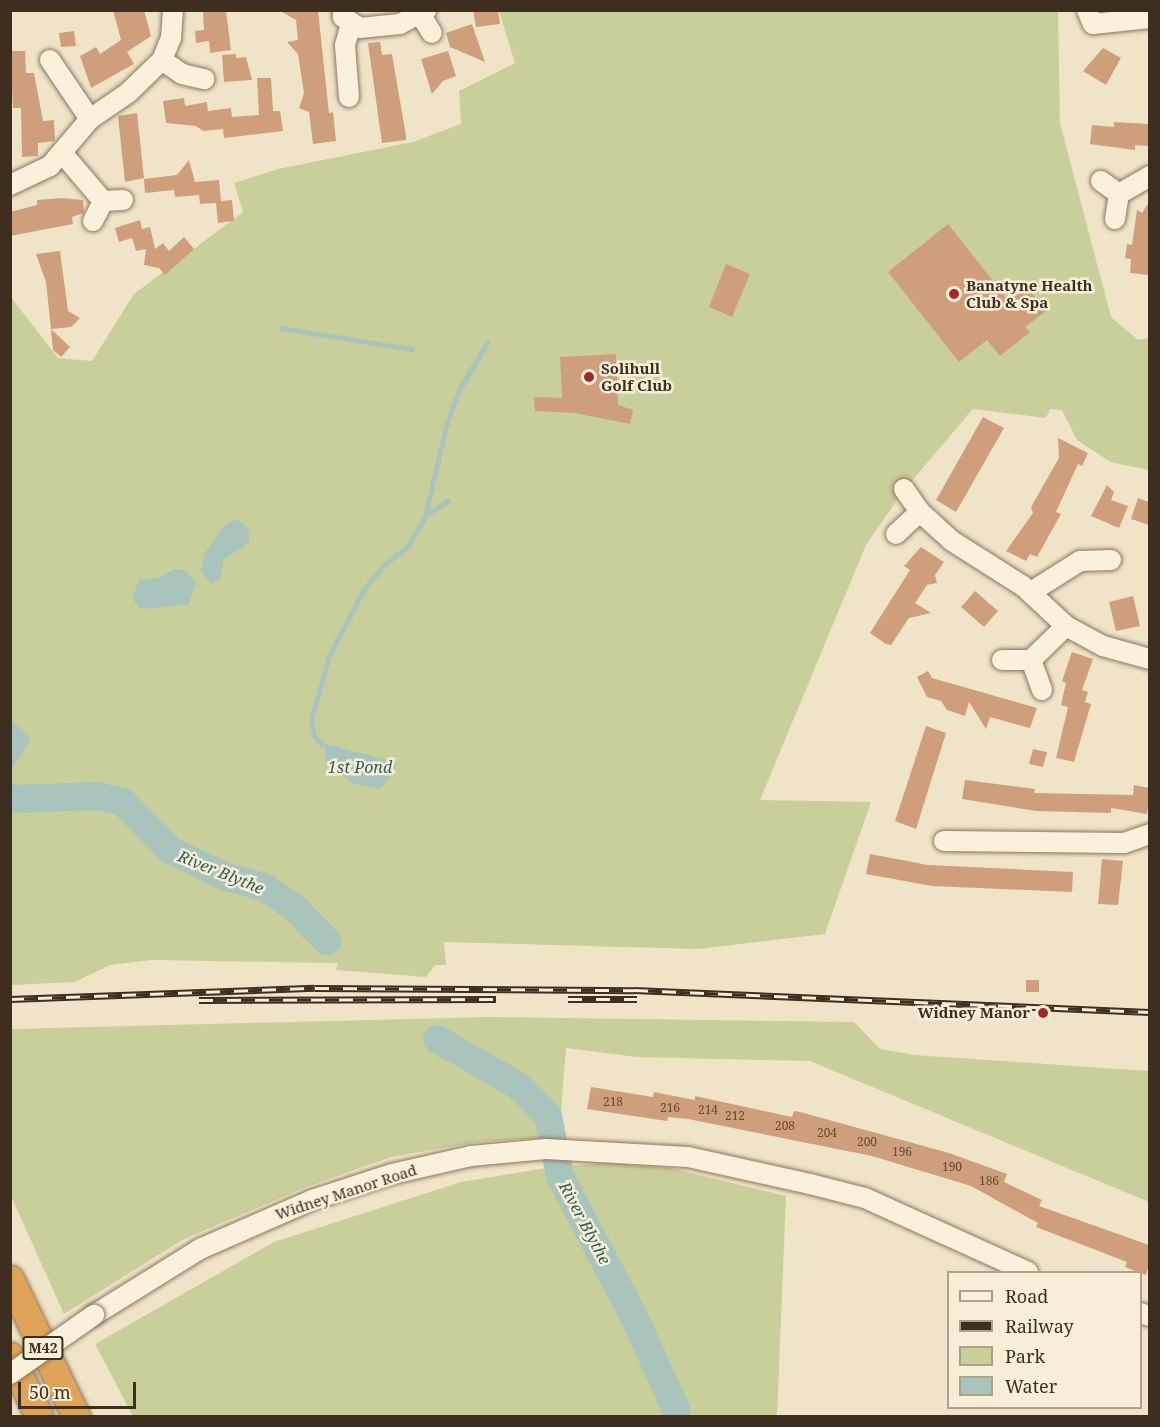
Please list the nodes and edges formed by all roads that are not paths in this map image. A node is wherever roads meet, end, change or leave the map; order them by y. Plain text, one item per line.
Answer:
1 (173, 10) edge
2 (423, 12) edge
3 (347, 17) edge
4 (1149, 18) edge
5 (1089, 25) edge
6 (432, 33) dead end
7 (50, 60) dead end
8 (162, 60) junction
9 (204, 79) dead end
10 (349, 97) dead end
11 (90, 118) junction
12 (63, 154) junction
13 (1149, 176) edge
14 (1101, 181) dead end
15 (10, 185) edge
16 (1119, 194) junction
17 (123, 200) dead end
18 (103, 201) junction
19 (1115, 219) dead end
20 (93, 220) dead end
21 (904, 489) dead end
22 (920, 512) junction
23 (896, 534) dead end
24 (1111, 560) dead end
25 (1031, 592) junction
26 (1066, 626) junction
27 (1149, 659) edge
28 (1002, 660) dead end
29 (1031, 660) junction
30 (1042, 690) dead end
31 (1149, 834) edge
32 (944, 841) dead end
33 (1026, 1271) edge
34 (10, 1279) edge
35 (10, 1356) edge
36 (10, 1374) edge
37 (39, 1416) edge
38 (76, 1416) edge

1 - 8 street
2 - 3 street
2 - 6 street
3 - 10 street
4 - 5 street
7 - 11 street
8 - 9 street
8 - 11 street
11 - 12 street
12 - 15 street
12 - 18 street
13 - 16 street
14 - 16 street
16 - 19 street
17 - 18 street
18 - 20 street
21 - 22 street
22 - 23 street
22 - 25 street
24 - 25 street
25 - 26 street
26 - 27 street
26 - 29 street
28 - 29 street
29 - 30 street
31 - 32 street
33 - 36 street, Widney Manor Road, bridge
34 - 38 highway, M42
35 - 37 highway, M42

